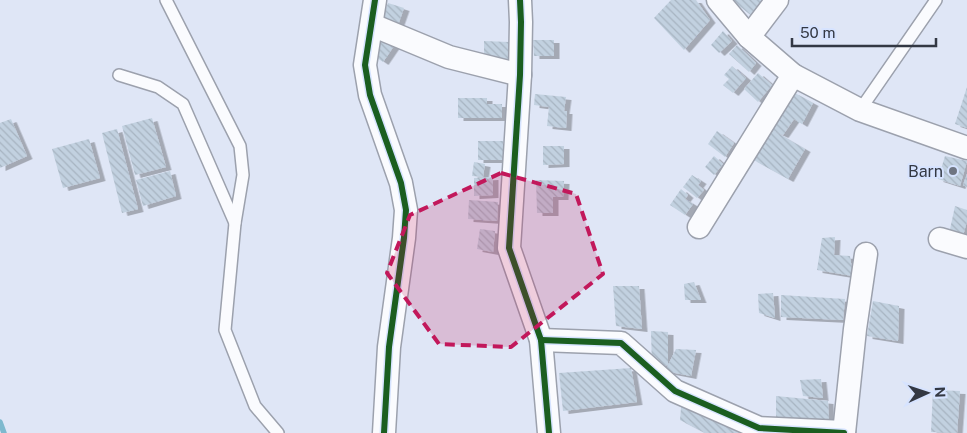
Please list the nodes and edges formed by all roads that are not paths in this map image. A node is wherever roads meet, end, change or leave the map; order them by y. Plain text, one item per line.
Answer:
1 (166, 0) edge
2 (375, 0) edge
3 (520, 0) edge
4 (718, 0) edge
5 (777, 0) edge
6 (936, 0) edge
7 (372, 25) junction
8 (749, 37) junction
9 (520, 74) junction
10 (119, 75) dead end
11 (793, 75) junction
12 (860, 110) junction
13 (967, 148) edge
14 (234, 223) junction
15 (699, 227) dead end
16 (940, 239) dead end
17 (967, 247) edge
18 (866, 254) dead end
19 (541, 340) junction
20 (278, 433) edge
21 (384, 433) edge
22 (549, 433) edge
23 (844, 433) edge

1 - 14 lane
2 - 7 street
3 - 9 street
4 - 8 street
5 - 8 street
6 - 12 lane
7 - 9 street
7 - 21 street
8 - 11 street
9 - 19 street
10 - 14 lane
11 - 12 street
11 - 15 street
12 - 13 street
14 - 20 lane
16 - 17 street
18 - 23 street
19 - 22 street
19 - 23 street

